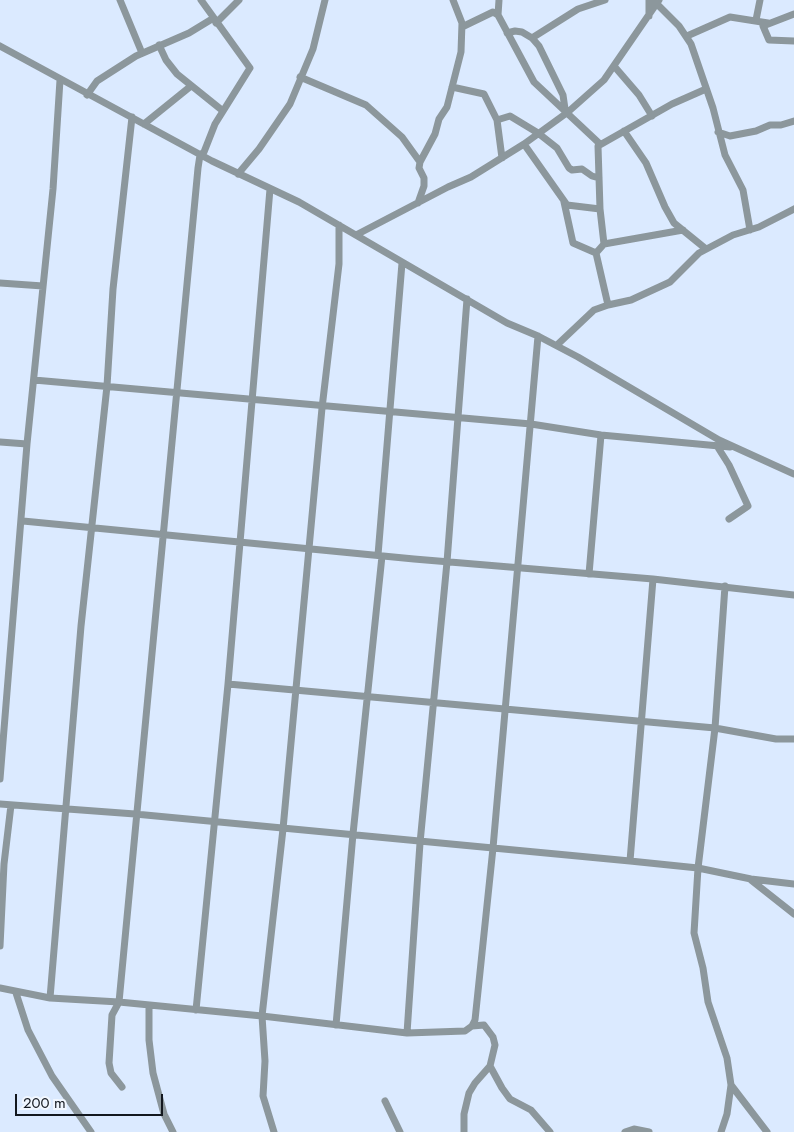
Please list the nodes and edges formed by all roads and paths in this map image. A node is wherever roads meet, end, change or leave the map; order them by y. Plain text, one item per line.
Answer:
1 (120, 0) edge
2 (201, 0) edge
3 (239, 0) edge
4 (325, 0) edge
5 (453, 0) edge
6 (498, 0) edge
7 (605, 0) edge
8 (649, 0) edge
9 (760, 0) edge
10 (657, 1) edge
11 (794, 14) edge
12 (498, 15) junction
13 (649, 16) junction
14 (756, 20) junction
15 (214, 21) junction
16 (768, 23) junction
17 (462, 27) junction
18 (507, 33) junction
19 (687, 36) junction
20 (532, 38) junction
21 (794, 41) edge
22 (159, 45) junction
23 (0, 46) edge
24 (142, 53) junction
25 (614, 66) junction
26 (300, 77) junction
27 (60, 80) junction
28 (191, 86) junction
29 (452, 86) junction
30 (706, 89) junction
31 (87, 95) junction
32 (223, 110) junction
33 (566, 110) junction
34 (652, 116) junction
35 (132, 118) junction
36 (497, 120) junction
37 (794, 121) edge
38 (144, 124) junction
39 (624, 131) junction
40 (718, 132) junction
41 (538, 133) junction
42 (600, 144) junction
43 (502, 146) junction
44 (520, 146) junction
45 (200, 155) junction
46 (502, 158) junction
47 (420, 162) junction
48 (238, 174) junction
49 (599, 178) junction
50 (270, 189) junction
51 (564, 202) junction
52 (418, 203) junction
53 (794, 208) edge
54 (600, 209) junction
55 (340, 225) junction
56 (683, 230) junction
57 (750, 230) junction
58 (356, 235) junction
59 (604, 244) junction
60 (706, 249) junction
61 (596, 253) junction
62 (402, 262) junction
63 (0, 283) edge
64 (43, 286) junction
65 (466, 299) junction
66 (608, 304) junction
67 (538, 336) junction
68 (557, 345) junction
69 (34, 380) junction
70 (107, 386) junction
71 (176, 394) junction
72 (252, 400) junction
73 (322, 408) junction
74 (390, 412) junction
75 (458, 418) junction
76 (531, 424) junction
77 (601, 435) junction
78 (0, 442) edge
79 (27, 444) junction
80 (717, 446) junction
81 (733, 447) junction
82 (794, 474) edge
83 (729, 519) dead end
84 (23, 521) junction
85 (92, 529) junction
86 (162, 534) junction
87 (240, 542) junction
88 (309, 547) junction
89 (380, 555) junction
90 (447, 562) junction
91 (518, 568) junction
92 (589, 574) junction
93 (653, 580) junction
94 (725, 586) junction
95 (794, 588) edge
96 (792, 595) edge
97 (228, 684) junction
98 (296, 690) junction
99 (368, 697) junction
100 (435, 704) junction
101 (505, 710) junction
102 (641, 722) junction
103 (715, 728) junction
104 (794, 739) edge
105 (0, 779) edge
106 (0, 804) edge
107 (11, 805) junction
108 (65, 808) junction
109 (135, 814) junction
110 (215, 822) junction
111 (282, 828) junction
112 (353, 834) junction
113 (420, 843) junction
114 (493, 848) junction
115 (630, 861) junction
116 (2, 864) edge
117 (698, 868) junction
118 (751, 879) junction
119 (794, 884) edge
120 (794, 914) edge
121 (0, 946) edge
122 (0, 988) edge
123 (16, 993) junction
124 (50, 998) junction
125 (119, 1002) junction
126 (149, 1005) junction
127 (196, 1010) junction
128 (262, 1016) junction
129 (336, 1025) junction
130 (472, 1026) junction
131 (407, 1033) junction
132 (490, 1066) junction
133 (731, 1085) junction
134 (122, 1087) dead end
135 (385, 1101) dead end
136 (91, 1132) edge
137 (173, 1132) edge
138 (274, 1132) edge
139 (400, 1132) edge
140 (464, 1132) edge
141 (550, 1132) edge
142 (625, 1132) edge
143 (649, 1132) edge
144 (721, 1132) edge
145 (767, 1132) edge

1 - 24 street
2 - 15 street
3 - 15 street
4 - 26 street
5 - 17 street
6 - 12 street
7 - 20 street
8 - 13 street
9 - 14 street
10 - 13 street
10 - 19 street
11 - 16 street
12 - 17 street
12 - 18 street
13 - 25 street
14 - 16 street
14 - 19 street
15 - 22 street
15 - 32 street
16 - 21 street
17 - 29 street
18 - 20 street
18 - 33 street
19 - 30 street
20 - 33 street
22 - 24 street
22 - 28 street
23 - 27 street
24 - 31 street
25 - 33 street
25 - 34 street
26 - 47 street
26 - 48 street
27 - 31 street
27 - 64 street
28 - 32 street
28 - 38 street
29 - 36 street
29 - 47 street
30 - 34 street
30 - 40 street
31 - 35 street
32 - 45 street
33 - 41 street
33 - 42 street
34 - 39 street
35 - 38 street
35 - 70 street
36 - 41 street
36 - 43 street
37 - 40 street
38 - 45 street
39 - 42 street
39 - 56 street
40 - 57 street
41 - 44 street
41 - 49 street
42 - 49 street
43 - 44 street
43 - 46 street
44 - 46 street
44 - 51 street
45 - 48 street
45 - 71 street
46 - 52 street
47 - 52 street
48 - 50 street
49 - 54 street
50 - 55 street
50 - 72 street
51 - 54 street
51 - 61 street
52 - 58 street
53 - 57 street
54 - 59 street
55 - 58 street
55 - 73 street
56 - 59 street
56 - 60 street
57 - 60 street
58 - 62 street
59 - 61 street
60 - 66 street
61 - 66 street
62 - 65 street
62 - 74 street
63 - 64 street
64 - 69 street
65 - 67 street
65 - 75 street
66 - 68 street
67 - 68 street
67 - 76 street
68 - 81 street
69 - 70 street
69 - 79 street
70 - 71 street
70 - 85 street
71 - 72 street
71 - 86 street
72 - 73 street
72 - 87 street
73 - 74 street
73 - 88 street
74 - 75 street
74 - 89 street
75 - 76 street
75 - 90 street
76 - 77 street
76 - 91 street
77 - 80 street
77 - 92 street
78 - 79 street
79 - 84 street
80 - 81 street
80 - 83 street
81 - 82 street
84 - 85 street
84 - 105 street
85 - 86 street
85 - 108 street
86 - 87 street
86 - 109 street
87 - 88 street
87 - 97 street
88 - 89 street
88 - 98 street
89 - 90 street
89 - 99 street
90 - 91 street
90 - 100 street
91 - 92 street
91 - 101 street
92 - 93 street
93 - 94 street
93 - 102 street
94 - 96 street
94 - 103 street
95 - 96 street
97 - 98 street
97 - 110 street
98 - 99 street
98 - 111 street
99 - 100 street
99 - 112 street
100 - 101 street
100 - 113 street
101 - 102 street
101 - 114 street
102 - 103 street
102 - 115 street
103 - 104 street
103 - 117 street
106 - 107 street
107 - 108 street
107 - 116 street
108 - 109 street
108 - 124 street
109 - 110 street
109 - 125 street
110 - 111 street
110 - 127 street
111 - 112 street
111 - 128 street
112 - 113 street
112 - 129 street
113 - 114 street
113 - 131 street
114 - 115 street
114 - 130 street
115 - 117 street
116 - 121 street
117 - 118 street
117 - 133 street
118 - 119 street
118 - 120 street
122 - 123 street
123 - 124 street
123 - 136 street
124 - 125 street
125 - 126 street
125 - 134 street
126 - 127 street
126 - 137 street
127 - 128 street
128 - 129 street
128 - 138 street
129 - 131 street
130 - 131 street
130 - 132 street
132 - 140 street
132 - 141 street
133 - 144 street
133 - 145 street
135 - 139 street
142 - 143 street

